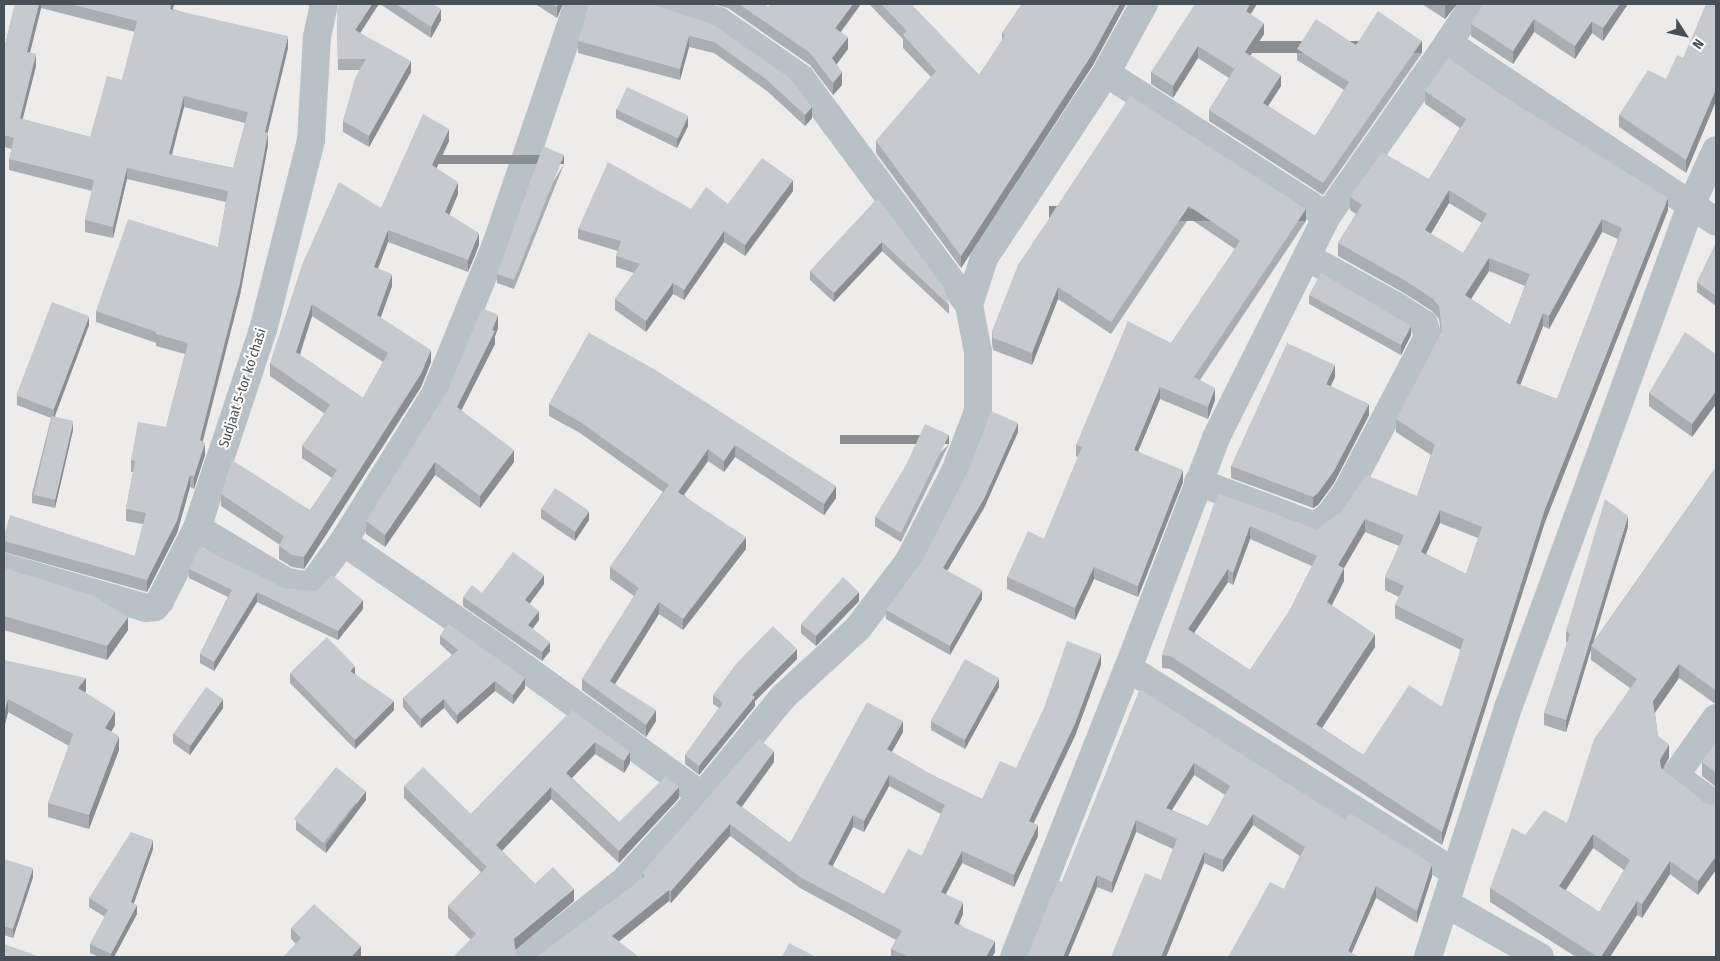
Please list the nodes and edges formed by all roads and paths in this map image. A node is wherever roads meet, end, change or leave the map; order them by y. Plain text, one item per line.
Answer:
1 (324, 4) edge
2 (578, 4) edge
3 (662, 4) edge
4 (1144, 4) edge
5 (1474, 4) edge
6 (1448, 43) junction
7 (1106, 73) junction
8 (1716, 150) edge
9 (1692, 205) junction
10 (1327, 216) junction
11 (1716, 222) edge
12 (1307, 257) junction
13 (969, 305) junction
14 (1198, 482) junction
15 (197, 528) junction
16 (342, 542) junction
17 (4, 567) edge
18 (1128, 668) junction
19 (1716, 718) edge
20 (702, 796) junction
21 (1716, 805) edge
22 (1456, 872) junction
23 (1447, 904) junction
24 (528, 957) edge
25 (1014, 957) edge
26 (1428, 957) edge
27 (1540, 957) edge

1 - 15 street, Sudjaat 5-tor koʻchasi
2 - 16 street
3 - 13 street
4 - 7 street
5 - 6 street
6 - 9 street
6 - 10 street
7 - 10 street
7 - 13 street
8 - 9 street
9 - 11 street
9 - 22 street
10 - 12 street
12 - 14 street
12 - 14 street
13 - 20 street
14 - 18 street
15 - 16 street
15 - 17 street, Sudjaat 5-tor koʻchasi
16 - 20 street
18 - 22 street
18 - 25 street
19 - 21 street
20 - 24 street
22 - 23 street
23 - 26 street
23 - 27 street

